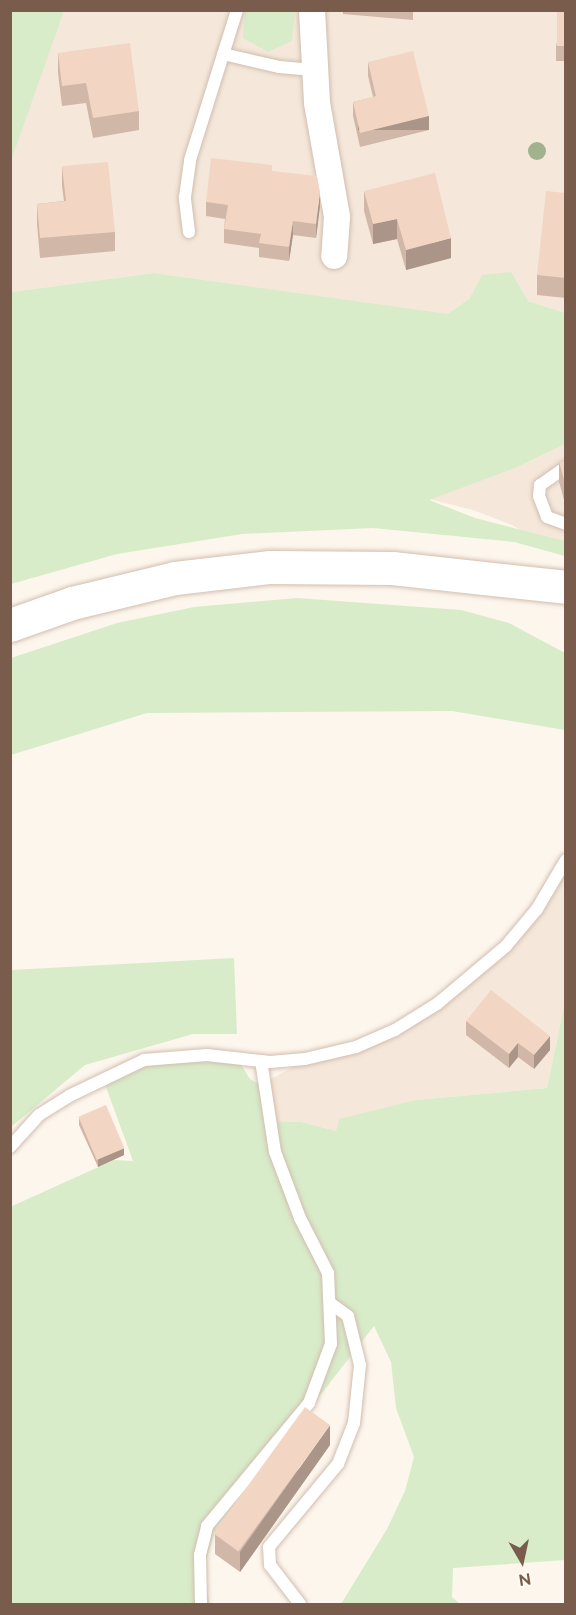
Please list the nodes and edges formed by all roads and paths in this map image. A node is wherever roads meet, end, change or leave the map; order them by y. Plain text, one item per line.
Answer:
1 (237, 10) edge
2 (312, 10) edge
3 (224, 54) junction
4 (316, 70) junction
5 (189, 232) dead end
6 (334, 256) dead end
7 (566, 466) edge
8 (566, 524) edge
9 (444, 576) junction
10 (566, 587) edge
11 (566, 609) edge
12 (10, 625) edge
13 (566, 860) edge
14 (261, 1061) junction
15 (10, 1147) edge
16 (330, 1303) junction
17 (201, 1605) edge
18 (300, 1605) edge

1 - 3 lane
2 - 4 street
3 - 4 lane
3 - 5 lane
4 - 6 street
7 - 8 lane
9 - 10 main road
9 - 11 main road
9 - 12 main road
13 - 14 lane
14 - 15 lane
14 - 16 lane
16 - 17 lane
16 - 18 lane

